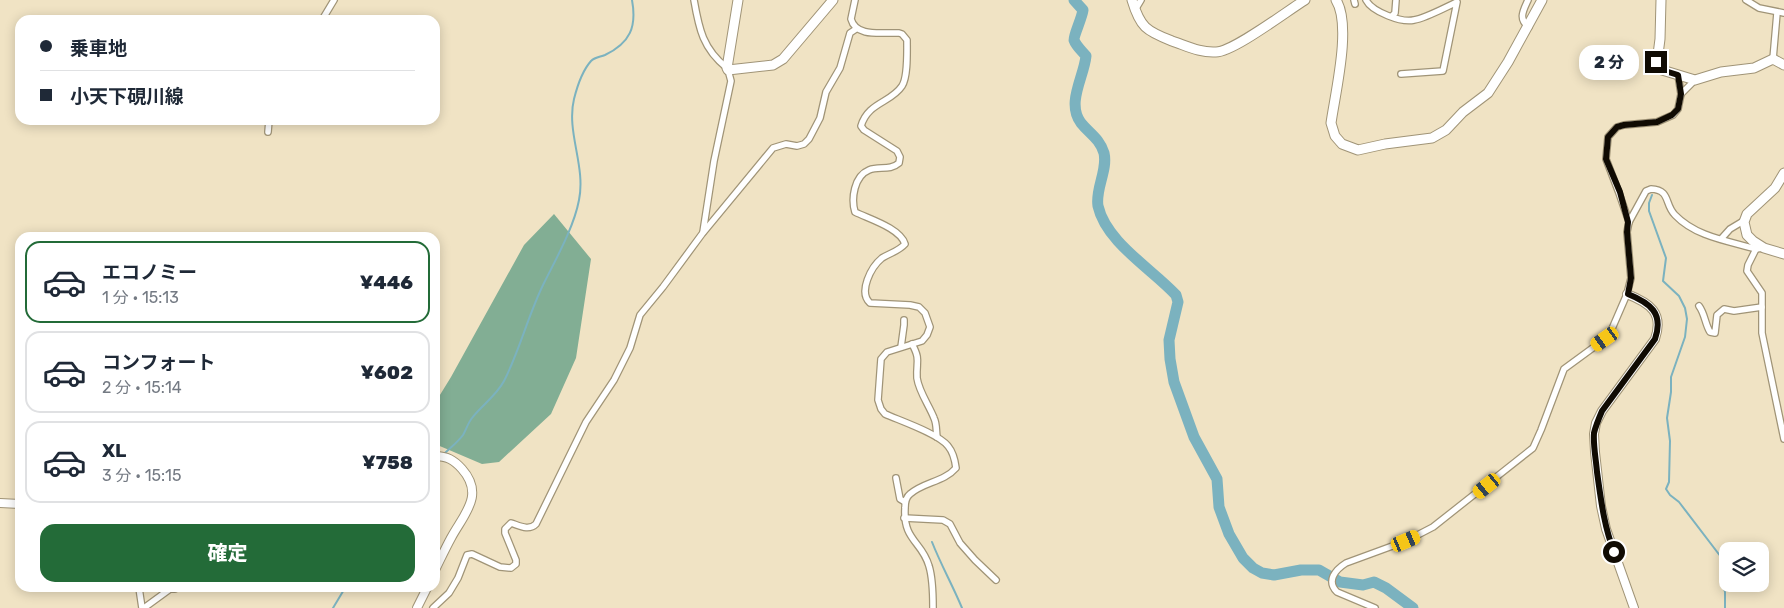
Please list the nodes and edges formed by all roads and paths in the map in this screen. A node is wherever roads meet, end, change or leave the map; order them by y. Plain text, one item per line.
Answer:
1 (334, 0) edge
2 (694, 0) edge
3 (738, 0) edge
4 (833, 0) edge
5 (855, 0) edge
6 (1132, 0) edge
7 (1141, 0) edge
8 (1305, 0) edge
9 (1336, 0) edge
10 (1366, 0) edge
11 (1395, 0) edge
12 (1528, 0) edge
13 (1542, 0) edge
14 (1661, 0) edge
15 (1746, 0) edge
16 (1134, 10) junction
17 (1776, 13) junction
18 (1784, 13) edge
19 (325, 15) edge
20 (1392, 16) junction
21 (1528, 27) junction
22 (856, 29) junction
23 (1773, 59) junction
24 (1784, 65) edge
25 (727, 69) junction
26 (1401, 74) dead end
27 (1678, 75) junction
28 (1695, 80) junction
29 (1681, 94) junction
30 (269, 125) edge
31 (268, 132) dead end
32 (1784, 173) edge
33 (1745, 220) junction
34 (1628, 222) junction
35 (702, 234) junction
36 (1722, 239) junction
37 (1760, 249) junction
38 (1784, 254) edge
39 (1628, 294) junction
40 (1699, 306) dead end
41 (1762, 307) junction
42 (904, 320) dead end
43 (912, 344) junction
44 (901, 348) junction
45 (937, 437) junction
46 (1784, 439) edge
47 (440, 456) edge
48 (896, 478) dead end
49 (905, 502) junction
50 (0, 503) edge
51 (15, 504) edge
52 (904, 518) junction
53 (440, 560) edge
54 (996, 580) dead end
55 (140, 592) edge
56 (165, 592) edge
57 (424, 592) edge
58 (143, 608) edge
59 (416, 608) edge
60 (433, 608) edge
61 (933, 608) edge
62 (1375, 608) edge
63 (1634, 608) edge

1 - 19 street
2 - 25 street
3 - 25 main road
4 - 25 main road
5 - 22 street
6 - 16 main road
7 - 16 street
8 - 16 main road
9 - 21 main road
10 - 20 street
11 - 20 street
12 - 21 street
13 - 21 main road
14 - 27 main road
15 - 17 street
17 - 18 street
17 - 23 street
20 - 26 street
22 - 35 street
22 - 43 street
23 - 24 main road
23 - 28 main road
25 - 35 street
27 - 28 main road
27 - 29 street
28 - 29 street
29 - 34 street
30 - 31 street
32 - 33 main road
33 - 36 street
33 - 37 main road
34 - 36 street
34 - 39 street
35 - 60 street
36 - 37 street
37 - 38 main road
37 - 41 street
39 - 62 street
39 - 63 street
40 - 41 street
41 - 46 street
42 - 44 street
43 - 44 street
43 - 45 street
44 - 45 street
45 - 49 street
47 - 53 street
48 - 49 street
49 - 52 street
50 - 51 street
52 - 54 street
52 - 61 street
55 - 58 street
56 - 58 street
57 - 59 street

